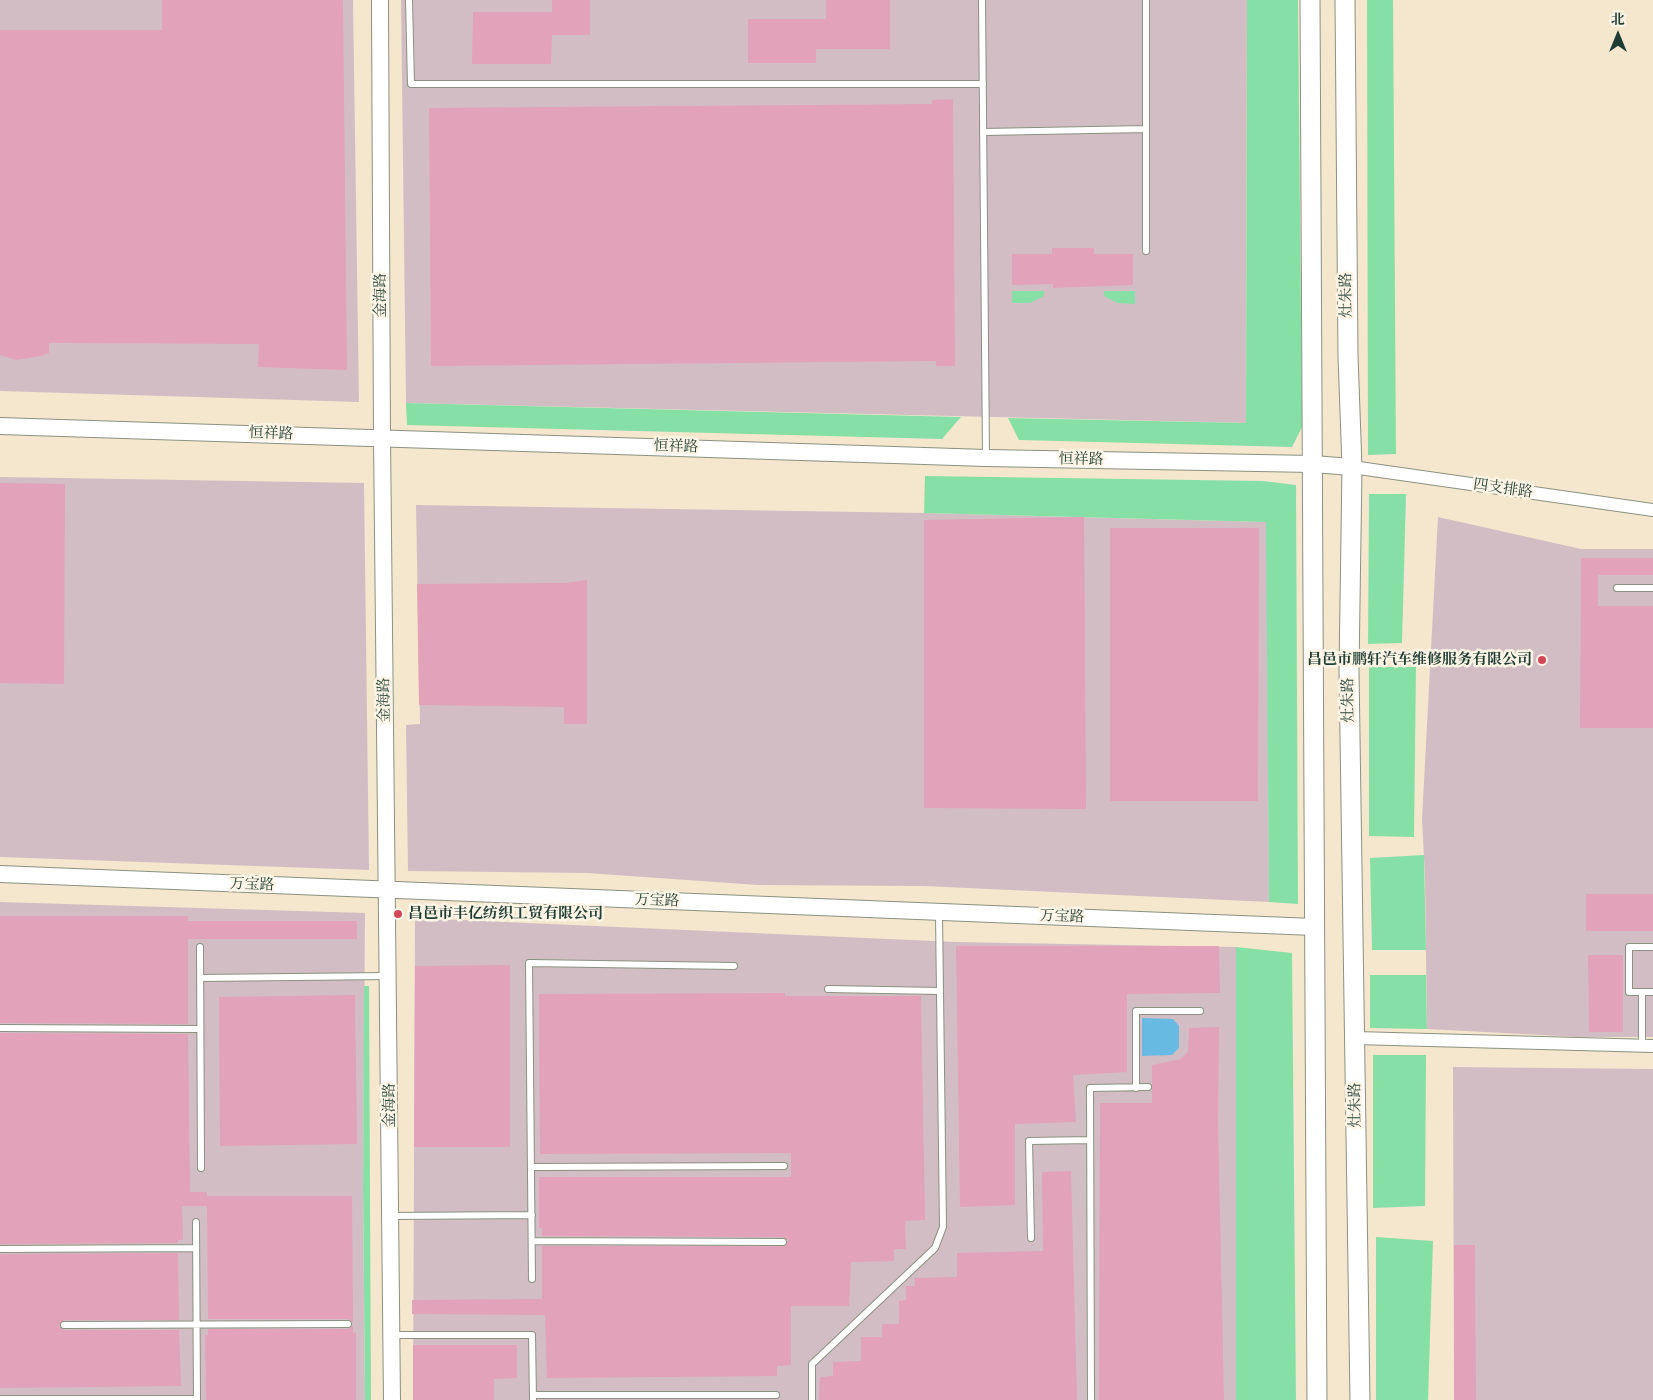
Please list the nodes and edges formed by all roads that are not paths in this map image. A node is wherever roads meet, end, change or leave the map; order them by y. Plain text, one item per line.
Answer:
1 (380, 0) edge
2 (409, 0) edge
3 (982, 0) edge
4 (1146, 0) edge
5 (1310, 0) edge
6 (1344, 0) edge
7 (983, 84) junction
8 (1146, 129) junction
9 (983, 132) junction
10 (1146, 251) dead end
11 (0, 426) edge
12 (382, 437) junction
13 (986, 458) junction
14 (1313, 464) junction
15 (1352, 467) junction
16 (1653, 510) edge
17 (1617, 588) dead end
18 (1653, 588) edge
19 (0, 874) edge
20 (388, 890) junction
21 (939, 912) junction
22 (1314, 928) junction
23 (200, 947) dead end
24 (1653, 947) edge
25 (734, 966) dead end
26 (389, 976) junction
27 (200, 978) junction
28 (828, 989) dead end
29 (940, 991) junction
30 (1642, 992) junction
31 (1653, 992) edge
32 (1200, 1011) dead end
33 (0, 1028) edge
34 (200, 1028) junction
35 (1355, 1038) junction
36 (1648, 1046) edge
37 (1148, 1087) dead end
38 (1136, 1088) junction
39 (1090, 1140) junction
40 (784, 1166) dead end
41 (531, 1167) junction
42 (201, 1168) dead end
43 (532, 1215) junction
44 (390, 1216) junction
45 (196, 1222) dead end
46 (1031, 1238) dead end
47 (532, 1242) junction
48 (783, 1242) dead end
49 (196, 1248) junction
50 (0, 1249) edge
51 (532, 1279) dead end
52 (348, 1324) dead end
53 (64, 1325) dead end
54 (197, 1325) junction
55 (391, 1335) junction
56 (776, 1394) dead end
57 (533, 1397) edge
58 (0, 1400) edge
59 (197, 1400) edge
60 (392, 1400) edge
61 (812, 1400) edge
62 (1091, 1400) edge
63 (1317, 1400) edge
64 (1360, 1400) edge

1 - 12 street, 金海路
2 - 7 lane
3 - 7 lane
4 - 8 lane
5 - 14 main road
6 - 15 main road, 灶朱路
7 - 9 lane
8 - 9 lane
8 - 10 lane
9 - 13 lane
11 - 12 street, 恒祥路
12 - 13 street, 恒祥路
12 - 20 street, 金海路
13 - 14 street, 恒祥路
14 - 15 street, 恒祥路
14 - 22 main road
15 - 16 street, 四支排路
15 - 35 main road, 灶朱路
17 - 18 lane
19 - 20 street, 万宝路
20 - 21 street, 万宝路
20 - 26 street, 金海路
21 - 22 street, 万宝路
21 - 29 lane
22 - 63 main road
23 - 27 lane
24 - 30 lane
25 - 41 lane
26 - 27 lane
26 - 44 street, 金海路
27 - 34 lane
28 - 29 lane
29 - 61 lane
30 - 31 lane
30 - 36 lane
32 - 38 lane
33 - 34 lane
34 - 42 lane
35 - 36 street
35 - 64 main road, 灶朱路
37 - 38 lane
38 - 39 lane
39 - 46 lane
39 - 62 lane
40 - 41 lane
41 - 43 lane
43 - 44 lane
43 - 47 lane
44 - 55 street, 金海路
45 - 49 lane
47 - 48 lane
47 - 51 lane
49 - 50 lane
49 - 54 lane
52 - 54 lane
53 - 54 lane
54 - 59 lane
55 - 57 lane
55 - 60 street, 金海路
56 - 57 lane
58 - 59 lane

